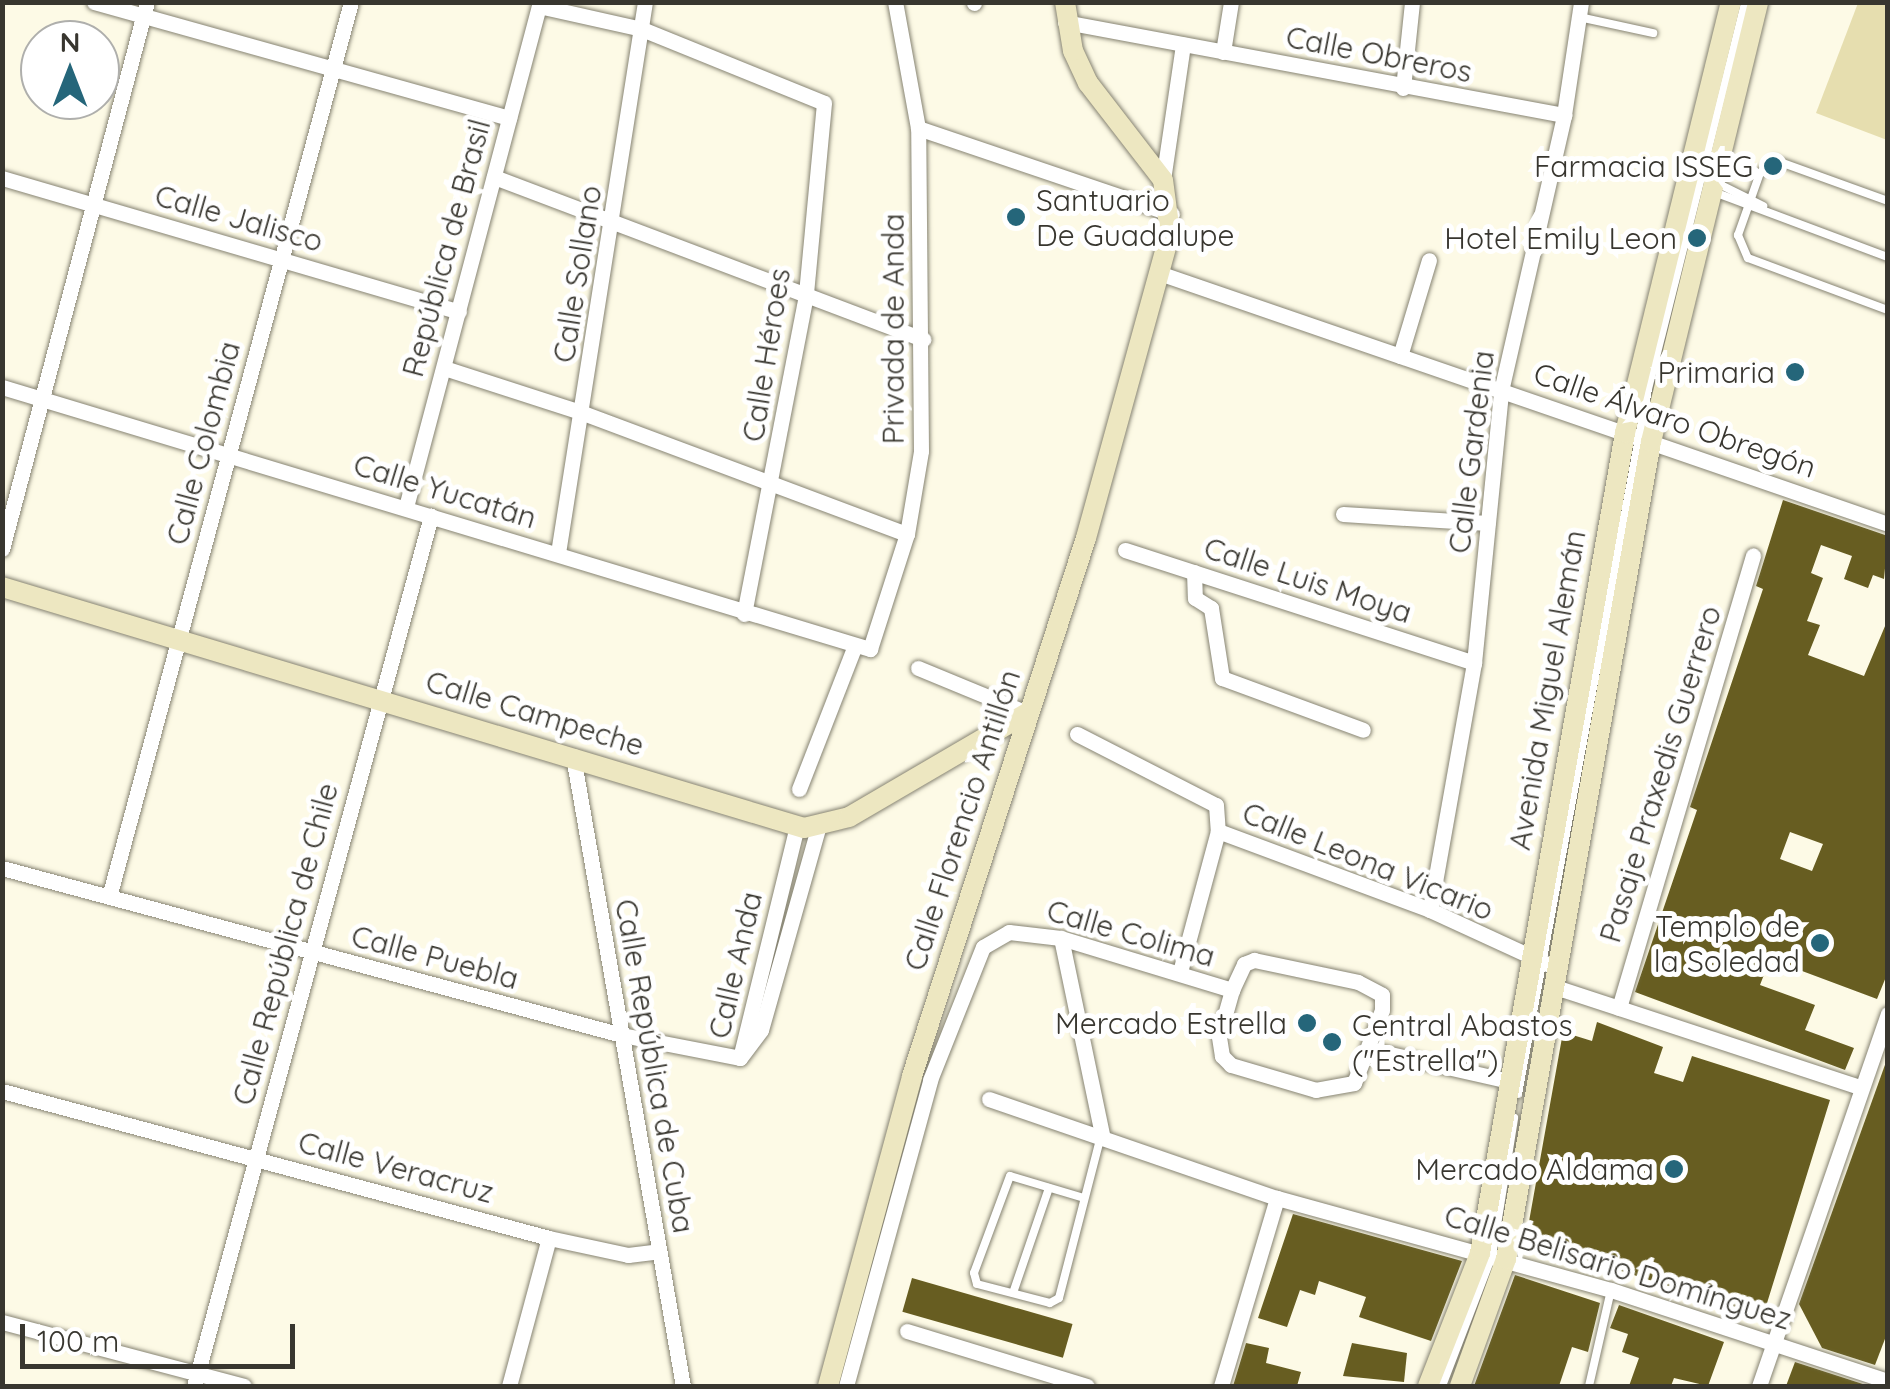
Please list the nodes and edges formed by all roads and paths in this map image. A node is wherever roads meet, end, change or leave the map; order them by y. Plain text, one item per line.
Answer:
1 (94, 2) edge
2 (351, 2) edge
3 (645, 2) edge
4 (895, 2) edge
5 (1231, 2) edge
6 (1412, 2) edge
7 (1731, 2) edge
8 (1745, 2) edge
9 (1758, 2) edge
10 (539, 4) edge
11 (145, 9) edge
12 (1580, 10) edge
13 (1065, 12) edge
14 (642, 29) junction
15 (1653, 34) dead end
16 (1183, 44) junction
17 (1224, 52) junction
18 (333, 65) junction
19 (1404, 88) junction
20 (1564, 114) junction
21 (508, 118) junction
22 (918, 128) junction
23 (494, 177) junction
24 (2, 178) edge
25 (1164, 180) junction
26 (1713, 187) junction
27 (1750, 199) junction
28 (1888, 201) edge
29 (96, 205) junction
30 (1172, 214) junction
31 (614, 221) junction
32 (1888, 256) edge
33 (281, 258) junction
34 (1429, 260) dead end
35 (1160, 273) junction
36 (806, 296) junction
37 (1888, 310) edge
38 (459, 312) junction
39 (923, 339) junction
40 (1400, 356) junction
41 (444, 368) junction
42 (2, 387) edge
43 (1501, 391) junction
44 (44, 400) junction
45 (583, 412) junction
46 (1639, 438) junction
47 (227, 455) junction
48 (773, 483) junction
49 (406, 507) junction
50 (1343, 514) dead end
51 (432, 516) junction
52 (1488, 522) junction
53 (1888, 524) edge
54 (907, 534) junction
55 (2, 549) edge
56 (1125, 550) dead end
57 (558, 553) junction
58 (1753, 555) dead end
59 (1194, 572) junction
60 (2, 587) edge
61 (744, 614) junction
62 (180, 638) junction
63 (862, 649) junction
64 (1474, 663) junction
65 (918, 668) dead end
66 (378, 696) junction
67 (1027, 712) junction
68 (1363, 730) dead end
69 (1078, 734) dead end
70 (573, 756) junction
71 (798, 789) dead end
72 (808, 828) junction
73 (1218, 831) junction
74 (2, 868) edge
75 (109, 898) junction
76 (1430, 910) junction
77 (1061, 938) junction
78 (312, 954) junction
79 (1546, 969) junction
80 (1180, 972) junction
81 (1232, 990) junction
82 (1619, 1008) junction
83 (1888, 1014) edge
84 (622, 1034) junction
85 (1883, 1037) edge
86 (1368, 1050) junction
87 (740, 1058) joint
88 (1509, 1081) junction
89 (1859, 1088) junction
90 (2, 1091) edge
91 (988, 1099) dead end
92 (1102, 1134) junction
93 (258, 1157) junction
94 (1049, 1188) junction
95 (1084, 1198) junction
96 (1277, 1198) junction
97 (549, 1238) junction
98 (659, 1251) junction
99 (1492, 1256) junction
100 (1611, 1290) junction
101 (1013, 1293) junction
102 (2, 1322) edge
103 (907, 1331) dead end
104 (1773, 1342) junction
105 (195, 1380) edge
106 (1888, 1380) edge
107 (244, 1386) edge
108 (510, 1386) edge
109 (682, 1386) edge
110 (828, 1386) edge
111 (846, 1386) edge
112 (1087, 1386) edge
113 (1221, 1386) edge
114 (1428, 1386) edge
115 (1442, 1386) edge
116 (1460, 1386) edge
117 (1589, 1386) edge
118 (1759, 1386) edge

1 - 11 street
2 - 18 street, Calle Colombia
3 - 14 street, Calle Sollano
4 - 22 street, Privada de Anda
5 - 17 street
6 - 19 street
7 - 46 main road, Avenida Miguel Alemán
8 - 46 lane
9 - 26 main road, Avenida Miguel Alemán
10 - 14 street
10 - 21 street, República de Brasil
11 - 18 street
11 - 29 street
12 - 15 lane
12 - 20 street, Calle Gardenia
13 - 16 street, Calle Obreros
13 - 25 main road
14 - 31 street, Calle Sollano
14 - 36 street, Calle Héroes
16 - 17 street, Calle Obreros
16 - 25 street
17 - 19 street, Calle Obreros
18 - 21 street
18 - 33 street, Calle Colombia
19 - 20 street, Calle Obreros
20 - 43 street, Calle Gardenia
21 - 23 street, República de Brasil
22 - 30 street
22 - 39 street, Privada de Anda
23 - 31 street
23 - 38 street, República de Brasil
24 - 29 street, Calle Jalisco
25 - 30 main road
26 - 27 lane
26 - 46 main road, Avenida Miguel Alemán
27 - 28 lane
27 - 32 lane
27 - 37 lane
29 - 33 street, Calle Jalisco
29 - 44 street
30 - 35 main road, Calle Florencio Antillón
31 - 36 street
31 - 45 street, Calle Sollano
33 - 38 street, Calle Jalisco
33 - 47 street, Calle Colombia
34 - 40 street
35 - 40 street, Calle Álvaro Obregón
35 - 67 main road, Calle Florencio Antillón
36 - 39 street
36 - 48 street, Calle Héroes
38 - 41 street, República de Brasil
39 - 54 street, Privada de Anda
40 - 43 street, Calle Álvaro Obregón
41 - 45 street
41 - 49 street, República de Brasil
42 - 44 street, Calle Yucatán
43 - 46 street, Calle Álvaro Obregón
43 - 52 street, Calle Gardenia
44 - 47 street, Calle Yucatán
44 - 55 street
45 - 48 street
45 - 57 street, Calle Sollano
46 - 53 street, Calle Álvaro Obregón
46 - 79 main road, Avenida Miguel Alemán
46 - 79 main road, Avenida Miguel Alemán
47 - 49 street, Calle Yucatán
47 - 62 street, Calle Colombia
48 - 54 street
48 - 61 street, Calle Héroes
49 - 51 street, Calle Yucatán
50 - 52 street
51 - 57 street, Calle Yucatán
51 - 66 street, Calle República de Chile
52 - 64 street, Calle Gardenia
54 - 63 street, Privada de Anda
56 - 59 street, Calle Luis Moya
57 - 61 street, Calle Yucatán
58 - 82 street, Pasaje Praxedis Guerrero
59 - 64 street, Calle Luis Moya
59 - 68 street
60 - 62 main road, Calle Campeche
61 - 63 street, Calle Yucatán
62 - 66 main road, Calle Campeche
62 - 75 street, Calle Colombia
63 - 71 street
64 - 76 street, Calle Gardenia
65 - 67 street
66 - 70 main road, Calle Campeche
66 - 78 street, Calle República de Chile
67 - 72 main road
67 - 110 main road, Calle Florencio Antillón
69 - 73 street, Calle Leona Vicario
70 - 72 main road, Calle Campeche
70 - 84 street, Calle República de Cuba
72 - 87 street, Calle Anda
73 - 76 street, Calle Leona Vicario
73 - 80 street
74 - 75 street, Calle Puebla
75 - 78 street, Calle Puebla
76 - 79 street, Calle Leona Vicario
77 - 80 street, Calle Colima
77 - 92 street
77 - 111 street, Calle Colima
78 - 84 street, Calle Puebla
78 - 93 street, Calle República de Chile
79 - 82 street, Calle Leona Vicario
79 - 88 main road, Avenida Miguel Alemán
79 - 99 main road, Avenida Miguel Alemán
80 - 81 street, Calle Colima
81 - 86 street
81 - 86 street
82 - 89 street, Calle Leona Vicario
83 - 85 street
84 - 87 street, Calle Puebla
84 - 98 street, Calle República de Cuba
85 - 89 street
86 - 88 street
88 - 99 main road, Avenida Miguel Alemán
89 - 104 street
90 - 93 street, Calle Veracruz
91 - 92 street, Calle Belisario Domínguez
92 - 95 lane
92 - 96 street, Calle Belisario Domínguez
93 - 97 street, Calle Veracruz
93 - 105 street, Calle República de Chile
94 - 95 lane
94 - 101 lane
94 - 101 lane
95 - 101 lane
96 - 99 street, Calle Belisario Domínguez
96 - 113 street
97 - 98 street, Calle Veracruz
97 - 108 street
98 - 109 street, Calle República de Cuba
99 - 100 street, Calle Belisario Domínguez
99 - 114 main road, Avenida Miguel Alemán
99 - 115 lane
99 - 116 main road, Avenida Miguel Alemán
100 - 104 street, Calle Belisario Domínguez
100 - 117 lane
102 - 105 street
103 - 112 street
104 - 106 street, Calle Belisario Domínguez
104 - 118 street
105 - 107 street

